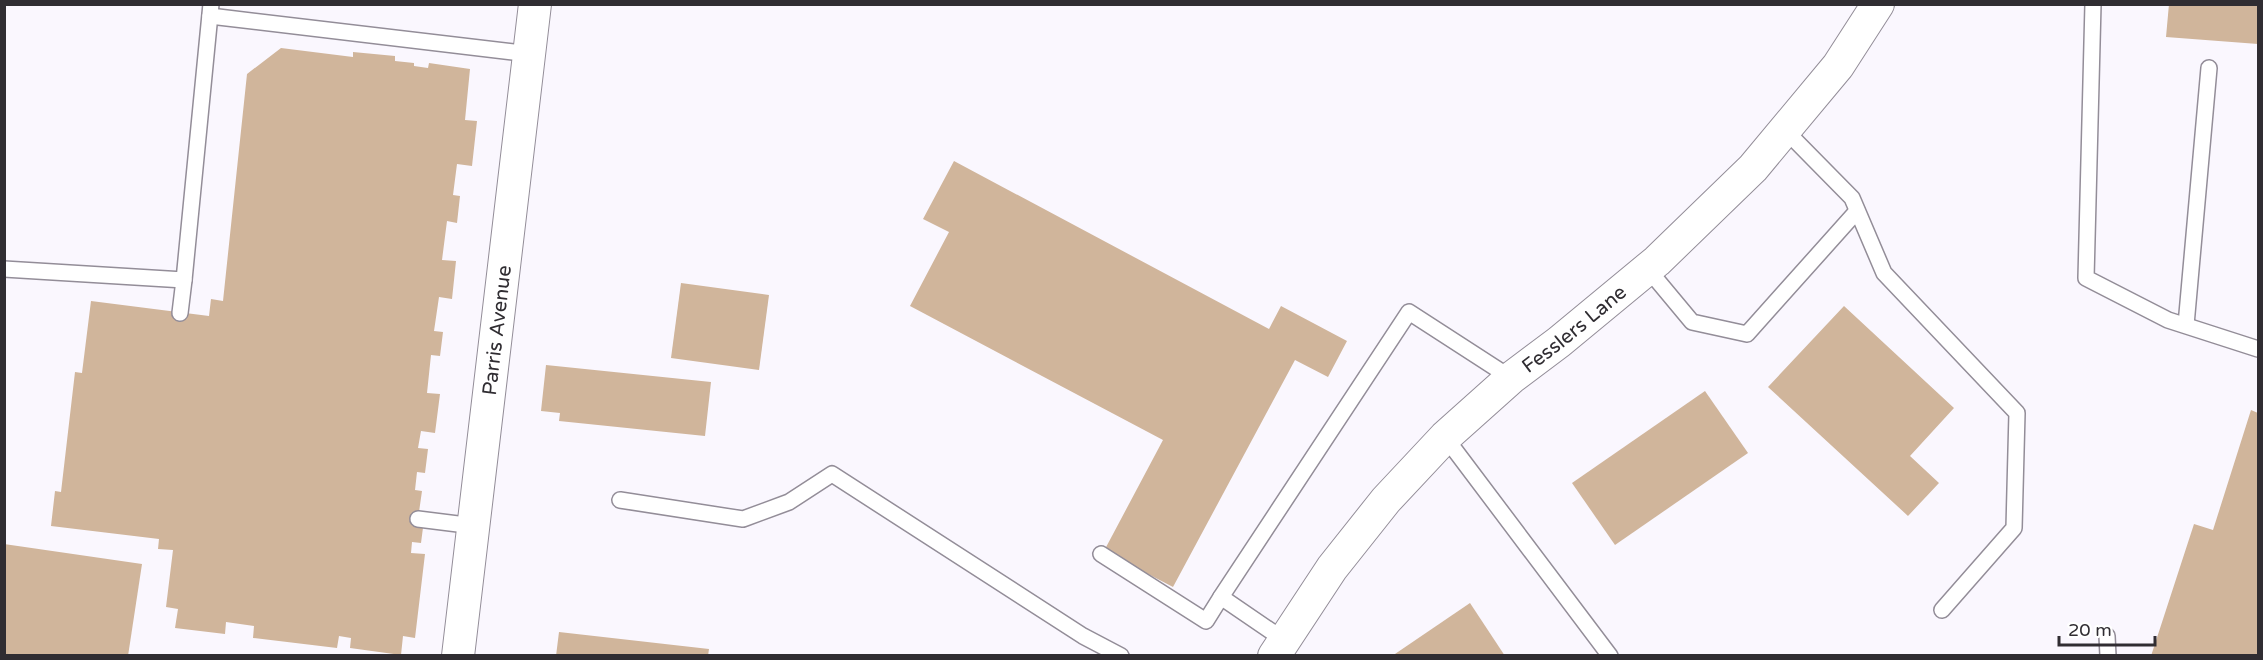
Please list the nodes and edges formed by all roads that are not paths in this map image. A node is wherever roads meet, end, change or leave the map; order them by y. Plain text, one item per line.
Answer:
1 (535, 4) edge
2 (1878, 4) edge
3 (2093, 4) edge
4 (210, 10) edge
5 (530, 54) junction
6 (2209, 68) dead end
7 (1785, 130) junction
8 (1857, 211) junction
9 (4, 268) edge
10 (1647, 268) junction
11 (184, 280) junction
12 (180, 313) dead end
13 (2186, 325) junction
14 (2259, 349) edge
15 (1511, 378) junction
16 (1445, 437) junction
17 (620, 500) dead end
18 (418, 519) dead end
19 (474, 526) junction
20 (1101, 554) dead end
21 (1221, 597) junction
22 (1942, 610) dead end
23 (2107, 636) dead end
24 (1279, 648) edge
25 (458, 656) edge
26 (1121, 656) edge
27 (1610, 656) edge
28 (2108, 656) edge

1 - 5 street, Parris Avenue
2 - 7 street, Fesslers Lane
3 - 13 lane
4 - 5 lane
4 - 11 lane
5 - 19 street, Parris Avenue
6 - 13 lane
7 - 8 lane
7 - 10 street, Fesslers Lane
8 - 10 lane
8 - 22 lane
9 - 11 lane
10 - 15 street, Fesslers Lane
11 - 12 lane
13 - 14 lane
15 - 16 street, Fesslers Lane
15 - 21 lane
16 - 24 street, Fesslers Lane
16 - 27 lane
17 - 26 lane
18 - 19 lane
19 - 25 street, Parris Avenue
20 - 21 lane
21 - 24 lane
23 - 28 lane

